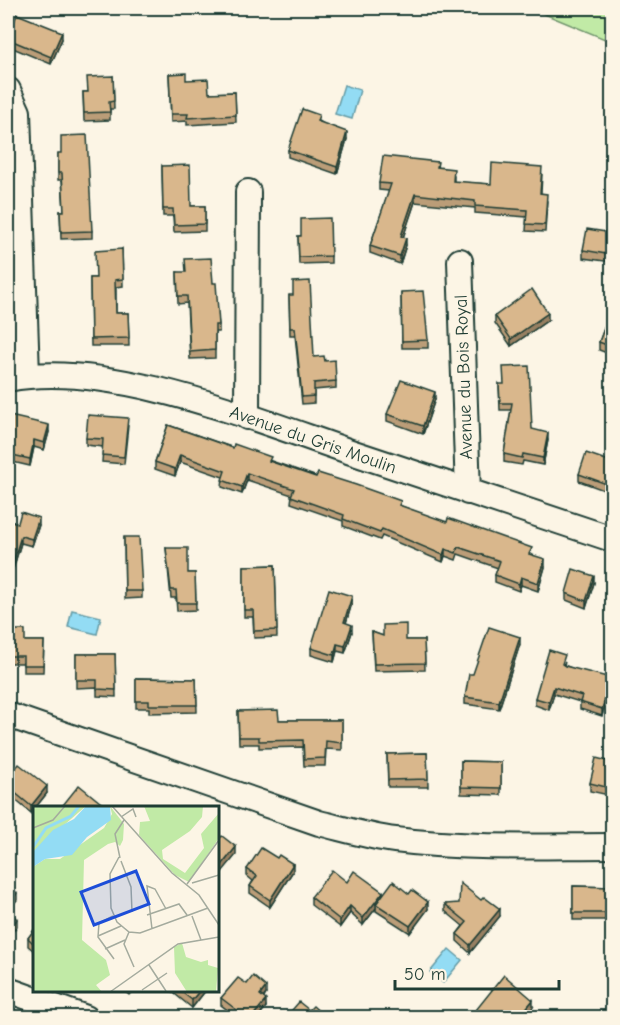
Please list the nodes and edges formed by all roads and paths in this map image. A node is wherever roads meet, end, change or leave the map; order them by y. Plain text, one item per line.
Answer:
1 (8, 90) edge
2 (248, 192) dead end
3 (460, 261) dead end
4 (17, 377) edge
5 (247, 417) junction
6 (468, 492) junction
7 (612, 539) edge
8 (8, 715) edge
9 (612, 846) edge
10 (8, 990) edge
11 (86, 1017) edge

1 - 4 street
2 - 5 street
3 - 6 street, Avenue du Bois Royal
4 - 5 street, Avenue du Gris Moulin
5 - 6 street, Avenue du Gris Moulin
6 - 7 street, Avenue du Gris Moulin
8 - 9 street
10 - 11 street

